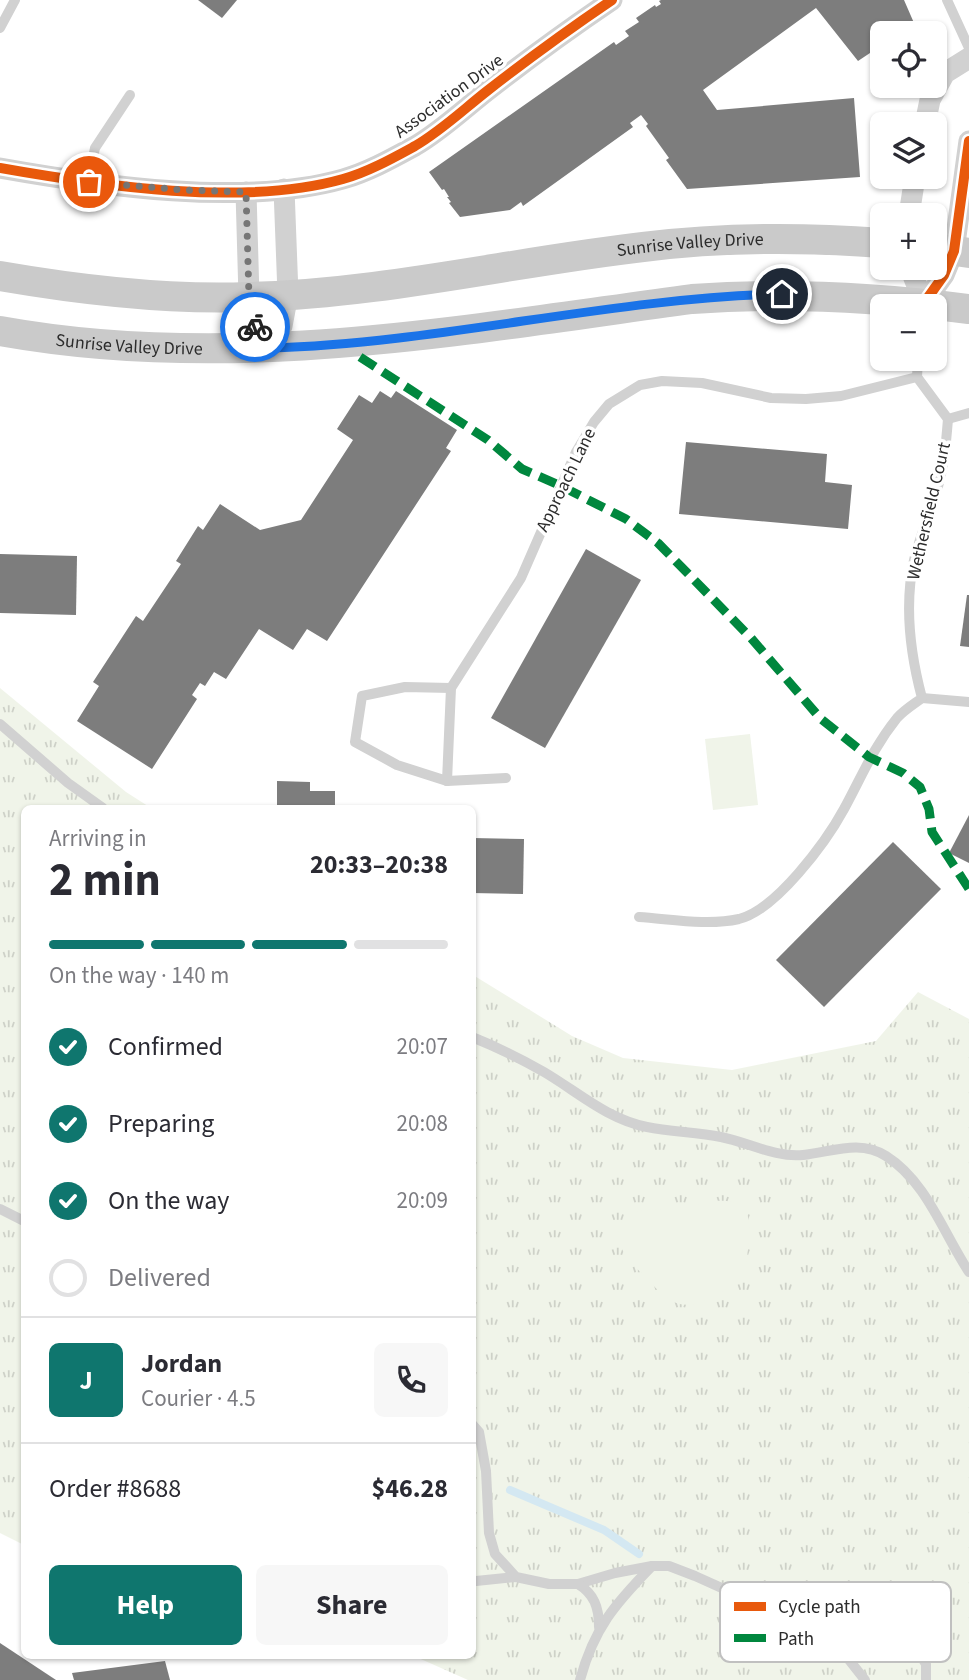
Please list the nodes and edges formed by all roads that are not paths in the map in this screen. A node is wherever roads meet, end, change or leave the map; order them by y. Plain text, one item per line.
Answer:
1 (15, 0) edge
2 (612, 0) edge
3 (947, 0) edge
4 (0, 28) edge
5 (969, 48) edge
6 (969, 58) edge
7 (130, 95) dead end
8 (928, 112) edge
9 (969, 141) edge
10 (0, 168) edge
11 (89, 182) junction
12 (284, 189) junction
13 (246, 192) junction
14 (870, 243) edge
15 (952, 251) edge
16 (0, 276) edge
17 (288, 294) junction
18 (931, 294) edge
19 (249, 298) junction
20 (870, 299) edge
21 (947, 307) edge
22 (969, 309) edge
23 (0, 331) edge
24 (270, 348) junction
25 (917, 371) edge
26 (917, 377) junction
27 (969, 413) edge
28 (948, 419) junction
29 (451, 688) junction
30 (922, 698) junction
31 (969, 702) edge
32 (0, 724) edge
33 (506, 778) dead end
34 (447, 781) junction
35 (99, 805) edge
36 (639, 916) dead end
37 (476, 1039) edge
38 (0, 1209) edge
39 (21, 1220) edge
40 (969, 1272) edge
41 (476, 1429) edge
42 (652, 1566) junction
43 (516, 1577) junction
44 (476, 1581) edge
45 (578, 1584) junction
46 (720, 1587) edge
47 (599, 1627) junction
48 (852, 1662) edge
49 (925, 1662) edge
50 (580, 1680) edge
51 (865, 1680) edge
52 (926, 1680) edge

1 - 4 lane
2 - 12 street, Association Drive
3 - 5 lane
6 - 8 street
7 - 11 lane
9 - 15 street
10 - 11 street, Association Drive
11 - 13 street, Association Drive
12 - 13 street, Association Drive
12 - 17 street
13 - 19 street
14 - 17 main road, Sunrise Valley Drive
15 - 18 street
16 - 19 main road, Sunrise Valley Drive
17 - 19 main road, Sunrise Valley Drive
17 - 24 street
19 - 24 street
20 - 24 main road, Sunrise Valley Drive
21 - 22 main road, Sunrise Valley Drive
23 - 24 main road, Sunrise Valley Drive
25 - 26 lane
26 - 28 lane, Wethersfield Court
26 - 29 lane, Approach Lane
27 - 28 lane
28 - 30 lane, Wethersfield Court
29 - 34 lane
29 - 34 lane
30 - 31 lane
30 - 36 lane
32 - 35 lane
33 - 34 lane
37 - 40 lane
38 - 39 lane
41 - 43 lane
42 - 45 lane
42 - 46 lane
42 - 47 lane
43 - 44 lane
43 - 45 lane
45 - 47 lane
47 - 50 lane
48 - 51 lane
49 - 52 lane

